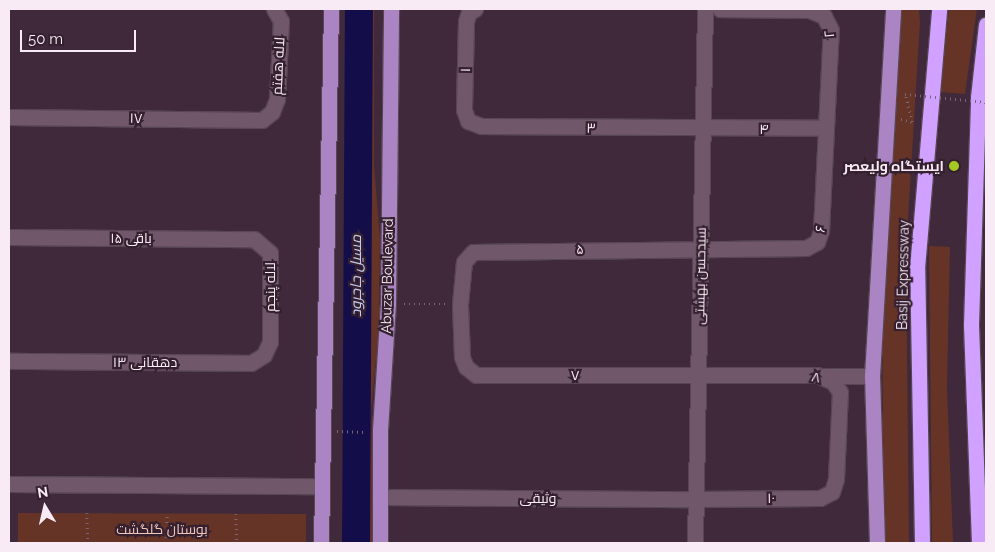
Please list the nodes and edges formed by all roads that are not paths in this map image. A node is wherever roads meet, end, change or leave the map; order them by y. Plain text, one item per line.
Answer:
1 (274, 9) edge
2 (331, 9) edge
3 (391, 9) edge
4 (475, 9) edge
5 (705, 9) edge
6 (720, 9) edge
7 (939, 9) edge
8 (893, 14) edge
9 (986, 24) edge
10 (9, 117) edge
11 (262, 120) joint
12 (480, 126) joint
13 (826, 128) junction
14 (702, 129) junction
15 (9, 237) edge
16 (254, 239) joint
17 (700, 248) junction
18 (270, 342) joint
19 (462, 356) joint
20 (9, 360) edge
21 (698, 374) junction
22 (817, 376) junction
23 (872, 376) junction
24 (836, 479) joint
25 (9, 484) edge
26 (322, 486) junction
27 (380, 497) junction
28 (696, 499) junction
29 (321, 543) edge
30 (380, 543) edge
31 (695, 543) edge
32 (877, 543) edge
33 (922, 543) edge
34 (979, 543) edge

1 - 11 street, لاله هفتم
2 - 26 main road
3 - 27 main road, Abuzar Boulevard
4 - 12 street, ۱
5 - 14 street, سیدحسن بهشتی
6 - 13 street, ۲
7 - 33 highway, Basij Expressway
8 - 23 main road
9 - 34 highway
10 - 11 street, ۱۷
12 - 14 street, ۳
13 - 14 street, ۴
13 - 17 street, ۶
14 - 17 street, سیدحسن بهشتی
15 - 16 street, باقی ۱۵
16 - 18 street, لاله پنجم
17 - 19 street, ۵
17 - 21 street, سیدحسن بهشتی
18 - 20 street, دهقانی ۱۳
19 - 21 street, ۷
21 - 22 street, ۸
21 - 28 street, سیدحسن بهشتی
22 - 23 street
22 - 24 street, ۸
23 - 32 main road
24 - 28 street, ۱۰
25 - 26 street
26 - 29 main road
27 - 28 street, وثیقی
27 - 30 main road, Abuzar Boulevard
28 - 31 street, سیدحسن بهشتی

